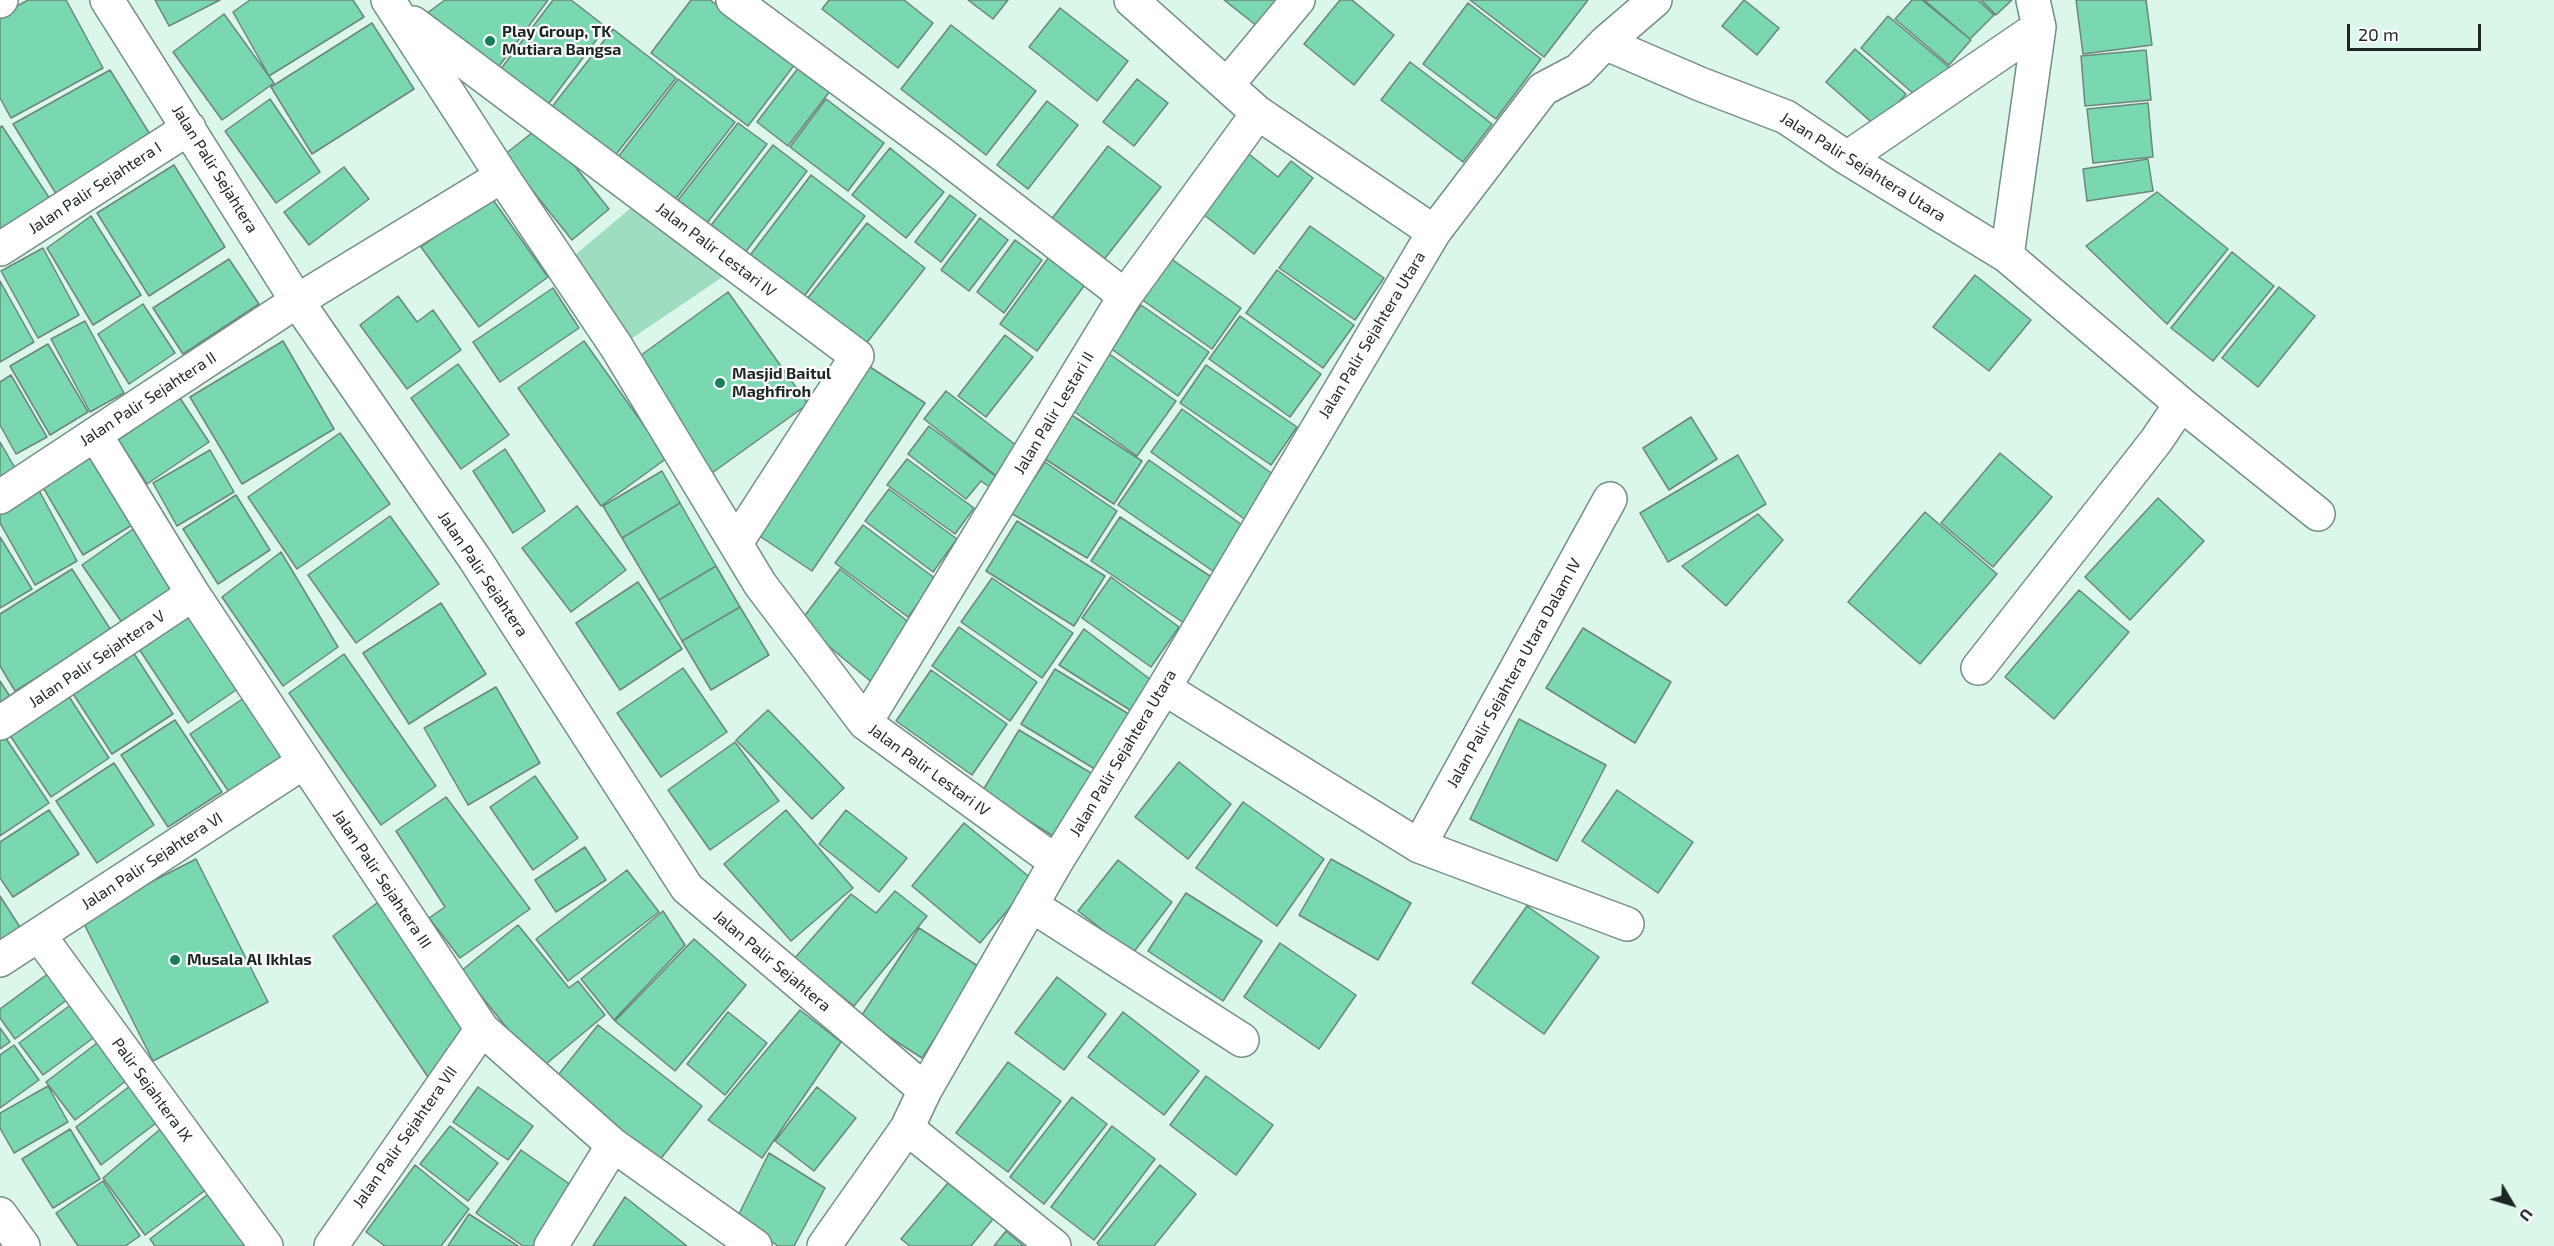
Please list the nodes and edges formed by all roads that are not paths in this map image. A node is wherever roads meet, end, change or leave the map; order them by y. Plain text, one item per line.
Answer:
1 (107, 0) edge
2 (733, 0) edge
3 (1131, 0) edge
4 (1298, 0) edge
5 (1655, 0) edge
6 (398, 3) edge
7 (2036, 13) edge
8 (1605, 43) junction
9 (1227, 85) junction
10 (1258, 113) junction
11 (189, 128) junction
12 (1847, 158) junction
13 (502, 176) junction
14 (1434, 232) junction
15 (0, 249) edge
16 (2007, 256) junction
17 (1125, 296) junction
18 (297, 301) junction
19 (2181, 404) junction
20 (95, 434) junction
21 (0, 496) edge
22 (1610, 499) dead end
23 (2318, 514) dead end
24 (736, 543) junction
25 (193, 594) junction
26 (1978, 668) dead end
27 (1164, 688) junction
28 (0, 723) edge
29 (865, 723) junction
30 (304, 762) junction
31 (1419, 846) junction
32 (1056, 862) junction
33 (1031, 905) junction
34 (1627, 924) dead end
35 (39, 935) junction
36 (0, 960) edge
37 (482, 1029) junction
38 (1242, 1040) dead end
39 (925, 1090) junction
40 (907, 1128) junction
41 (613, 1145) junction
42 (0, 1214) edge
43 (24, 1246) edge
44 (266, 1246) edge
45 (331, 1246) edge
46 (551, 1246) edge
47 (755, 1246) edge
48 (824, 1246) edge
49 (1054, 1246) edge

1 - 11 street, Jalan Palir Sejahtera
2 - 17 street
3 - 9 street
4 - 9 street
5 - 8 street
6 - 13 street, Jalan Palir Lestari IV
6 - 24 street, Jalan Palir Lestari IV
7 - 12 street
7 - 16 street
8 - 12 street, Jalan Palir Sejahtera Utara
8 - 14 street, Jalan Palir Sejahtera Utara
9 - 10 street
10 - 14 street
10 - 17 street, Jalan Palir Lestari II
11 - 15 street, Jalan Palir Sejahtera I
11 - 18 street, Jalan Palir Sejahtera
12 - 16 street, Jalan Palir Sejahtera Utara
13 - 18 street, Jalan Palir Sejahtera II
13 - 24 street, Jalan Palir Lestari IV
14 - 27 street, Jalan Palir Sejahtera Utara
16 - 19 street, Jalan Palir Sejahtera Utara
17 - 29 street, Jalan Palir Lestari II
18 - 20 street, Jalan Palir Sejahtera II
18 - 39 street, Jalan Palir Sejahtera
19 - 23 street, Jalan Palir Sejahtera Utara
19 - 26 street
20 - 21 street, Jalan Palir Sejahtera II
20 - 25 street, Jalan Palir Sejahtera III
22 - 31 street, Jalan Palir Sejahtera Utara Dalam IV
24 - 29 street, Jalan Palir Lestari IV
25 - 28 street, Jalan Palir Sejahtera V
25 - 30 street, Jalan Palir Sejahtera III
27 - 31 street
27 - 32 street, Jalan Palir Sejahtera Utara
29 - 32 street, Jalan Palir Lestari IV
30 - 35 street, Jalan Palir Sejahtera VI
30 - 37 street, Jalan Palir Sejahtera III
31 - 34 street
32 - 33 street, Jalan Palir Sejahtera Utara
33 - 38 street
33 - 39 street, Jalan Palir Sejahtera Utara
35 - 36 street, Jalan Palir Sejahtera VI
35 - 44 street, Palir Sejahtera IX
37 - 41 street, Jalan Palir Sejahtera III
37 - 45 street, Jalan Palir Sejahtera VII
39 - 40 street, Jalan Palir Sejahtera Utara
40 - 48 street, Jalan Palir Sejahtera Utara
40 - 49 street
41 - 46 street
41 - 47 street, Jalan Palir Sejahtera III
42 - 43 street

